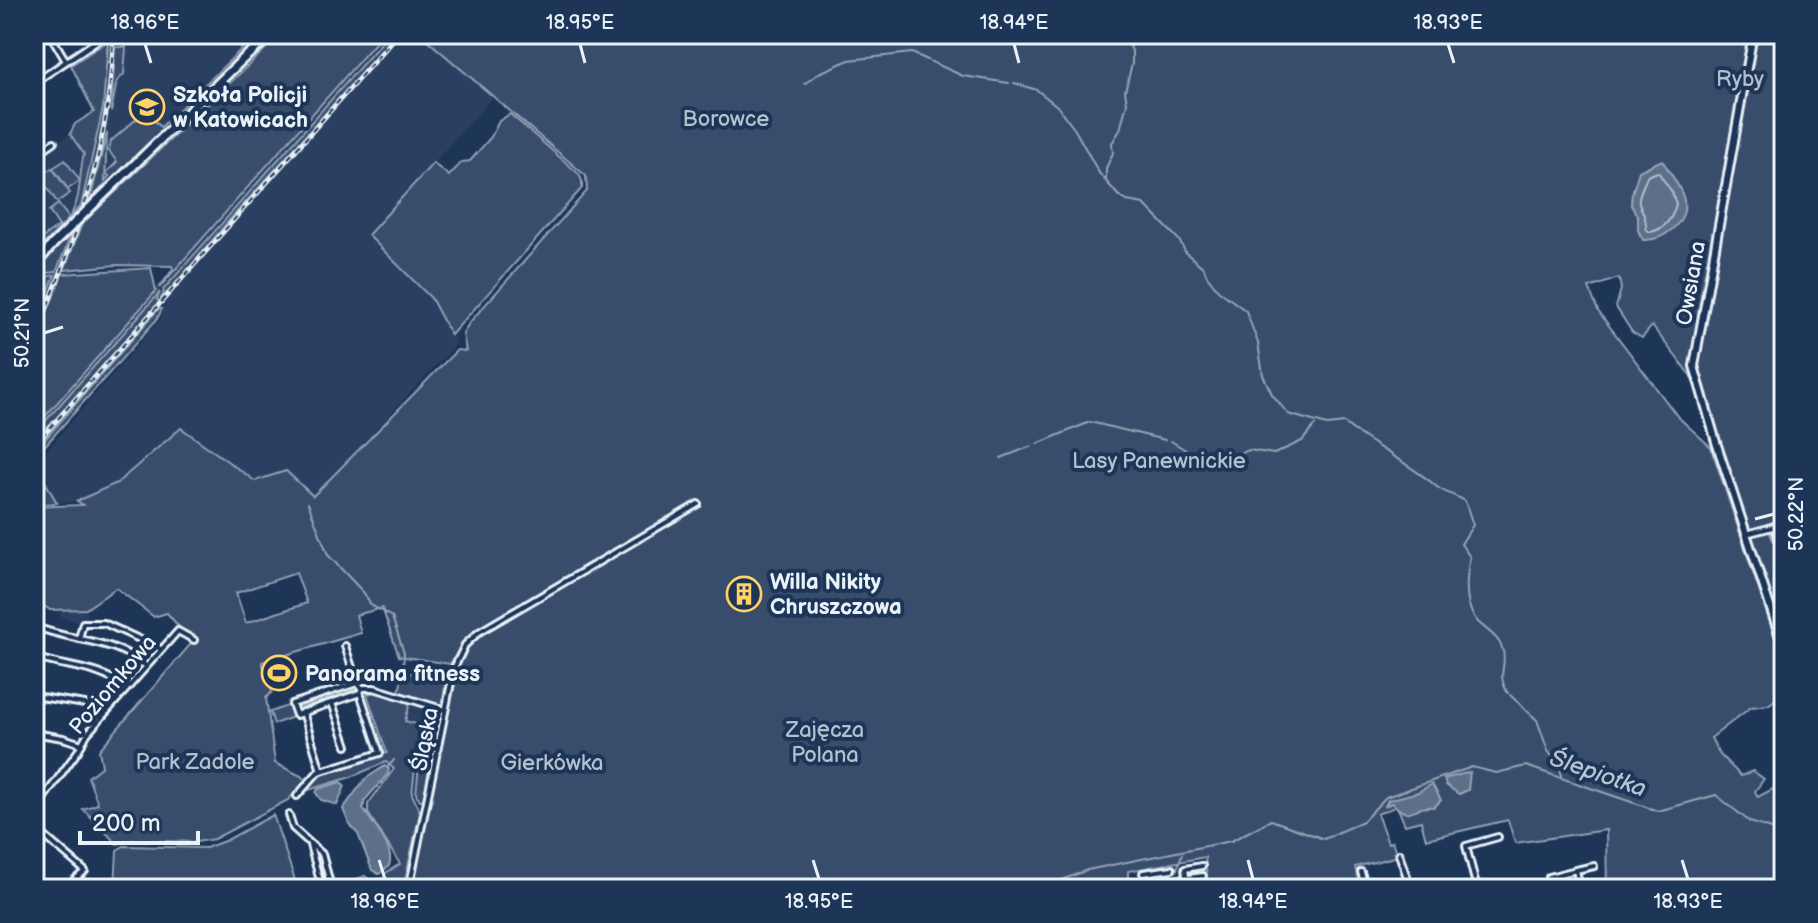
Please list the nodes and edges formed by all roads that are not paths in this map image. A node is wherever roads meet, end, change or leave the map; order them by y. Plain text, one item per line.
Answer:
1 (50, 34) edge
2 (107, 34) edge
3 (266, 34) edge
4 (273, 34) edge
5 (1753, 34) edge
6 (243, 59) junction
7 (66, 61) junction
8 (34, 83) edge
9 (54, 142) dead end
10 (34, 156) edge
11 (53, 244) junction
12 (34, 259) edge
13 (34, 266) edge
14 (698, 504) dead end
15 (1784, 524) edge
16 (1774, 526) junction
17 (1746, 534) junction
18 (1779, 541) dead end
19 (34, 626) edge
20 (79, 639) junction
21 (194, 640) dead end
22 (345, 646) dead end
23 (161, 649) junction
24 (1784, 649) edge
25 (34, 657) edge
26 (146, 666) junction
27 (127, 688) junction
28 (360, 688) junction
29 (34, 696) edge
30 (332, 702) junction
31 (445, 710) junction
32 (303, 712) junction
33 (103, 715) junction
34 (34, 733) edge
35 (82, 744) junction
36 (347, 746) dead end
37 (320, 771) junction
38 (297, 796) dead end
39 (34, 811) edge
40 (289, 815) dead end
41 (34, 827) edge
42 (1498, 837) dead end
43 (309, 843) junction
44 (1399, 854) dead end
45 (1202, 866) dead end
46 (1594, 866) dead end
47 (1172, 869) dead end
48 (1576, 870) junction
49 (1361, 872) dead end
50 (1203, 876) dead end
51 (1549, 877) dead end
52 (1186, 878) junction
53 (1167, 881) junction
54 (1151, 883) junction
55 (1129, 886) dead end
56 (333, 888) edge
57 (1477, 888) edge
58 (64, 889) edge
59 (409, 889) edge
60 (1168, 889) edge
61 (1188, 889) edge
62 (1366, 889) edge
63 (1411, 889) edge
64 (1470, 889) edge
65 (1580, 889) edge

1 - 7 street
2 - 7 street
3 - 6 main road
4 - 6 main road
5 - 17 street, Owsiana
6 - 11 main road, bridge
7 - 8 street
9 - 10 street
11 - 12 main road
11 - 13 main road
14 - 31 street, Śląska
15 - 16 street
16 - 17 street
16 - 18 street
17 - 24 street, Owsiana
19 - 20 street
20 - 23 street
20 - 26 street
21 - 23 street, Poziomkowa
22 - 28 street
23 - 26 street, Poziomkowa
25 - 27 street
26 - 27 street, Poziomkowa
27 - 33 street, Poziomkowa
28 - 30 street
28 - 31 street
28 - 32 street
28 - 37 street
29 - 33 street
30 - 32 street
30 - 36 street
31 - 59 street, Śląska
32 - 37 street
33 - 35 street, Poziomkowa
34 - 35 street
35 - 39 street, Poziomkowa
37 - 38 street
40 - 43 street
41 - 58 street
42 - 57 street
43 - 56 street
43 - 56 street
44 - 63 street
45 - 52 street
46 - 48 street
47 - 54 street
48 - 51 street
48 - 65 street
49 - 62 street
50 - 52 street
52 - 53 street
52 - 61 street
53 - 54 street
53 - 60 street
54 - 55 street
57 - 64 street

